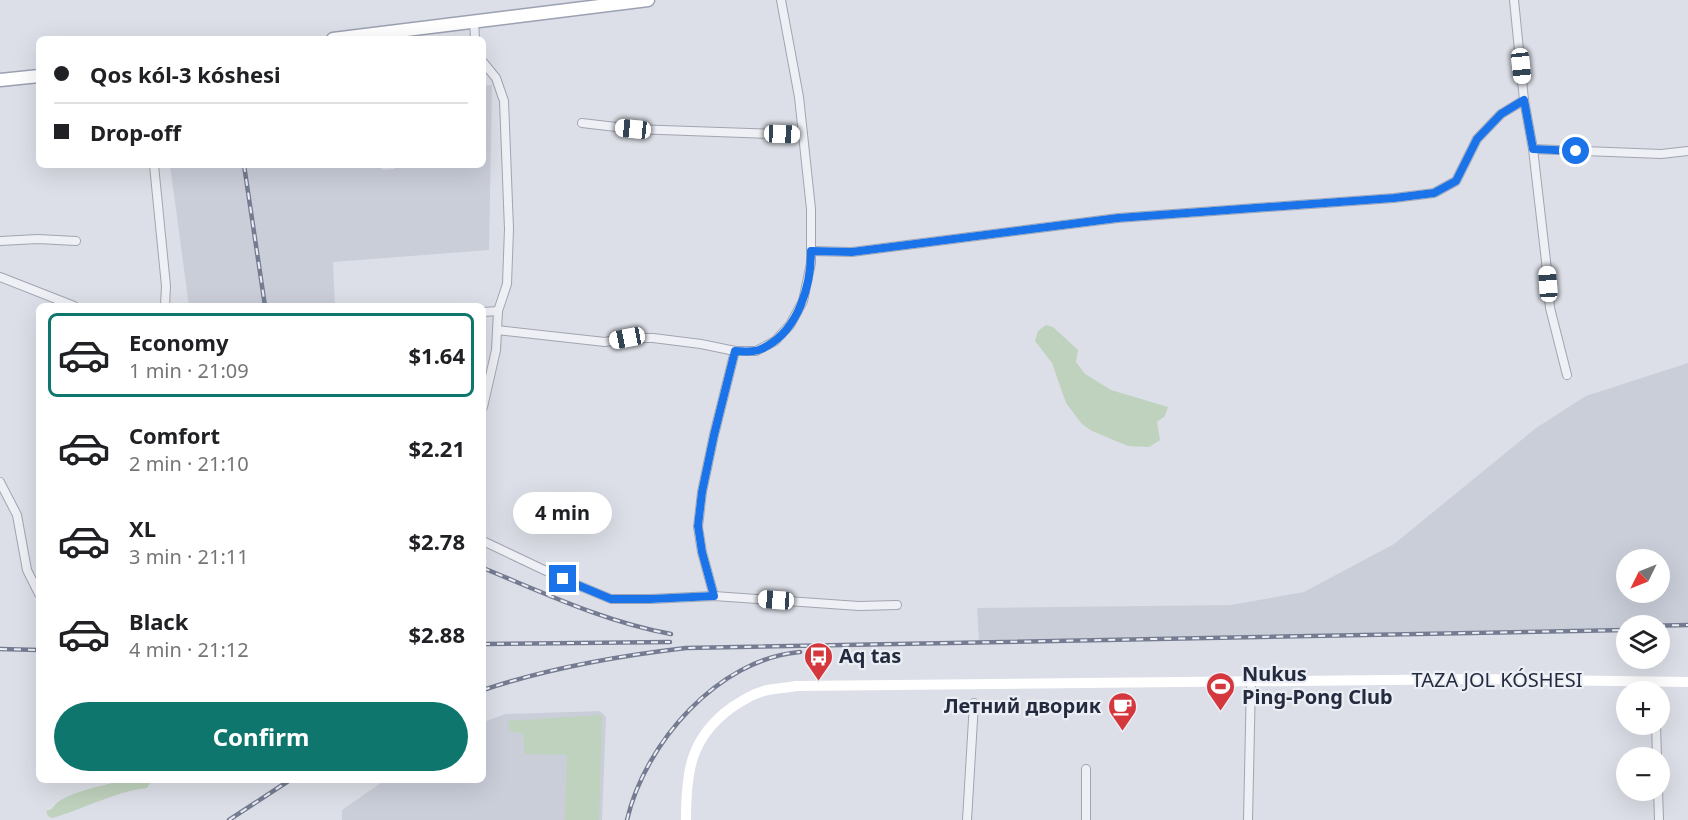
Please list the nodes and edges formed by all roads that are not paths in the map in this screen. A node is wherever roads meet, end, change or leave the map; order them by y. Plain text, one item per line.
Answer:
1 (648, 0) edge
2 (781, 0) edge
3 (1514, 0) edge
4 (474, 20) junction
5 (355, 36) edge
6 (475, 36) edge
7 (486, 66) edge
8 (36, 76) edge
9 (0, 80) edge
10 (1524, 100) junction
11 (582, 123) dead end
12 (803, 135) junction
13 (1533, 149) junction
14 (1688, 152) edge
15 (154, 168) edge
16 (0, 240) edge
17 (76, 241) dead end
18 (811, 251) junction
19 (0, 277) edge
20 (66, 303) edge
21 (165, 303) edge
22 (498, 311) junction
23 (486, 312) edge
24 (497, 330) junction
25 (735, 351) junction
26 (1567, 375) dead end
27 (486, 394) edge
28 (0, 482) edge
29 (486, 542) edge
30 (36, 588) edge
31 (714, 596) junction
32 (897, 605) dead end
33 (1251, 681) junction
34 (1688, 682) edge
35 (1616, 685) edge
36 (1670, 685) edge
37 (974, 703) dead end
38 (1086, 769) dead end
39 (1658, 801) edge
40 (686, 820) edge
41 (967, 820) edge
42 (1086, 820) edge
43 (1248, 820) edge
44 (1659, 820) edge

1 - 4 main road
2 - 12 street
3 - 10 street
4 - 5 main road
4 - 6 street
7 - 22 street
8 - 9 main road
10 - 13 street
10 - 18 street
11 - 12 street
12 - 18 street
13 - 14 street
13 - 26 street
15 - 21 street
16 - 17 street
18 - 25 street
19 - 20 street
22 - 23 street
22 - 24 street
24 - 25 street
24 - 27 street
25 - 31 street
28 - 30 street
29 - 31 street
31 - 32 street
33 - 35 main road, TAZA JOL KÓSHESI
33 - 40 main road, TAZA JOL KÓSHESI
33 - 43 street
34 - 36 main road, TAZA JOL KÓSHESI
37 - 41 street
38 - 42 street
39 - 44 street

